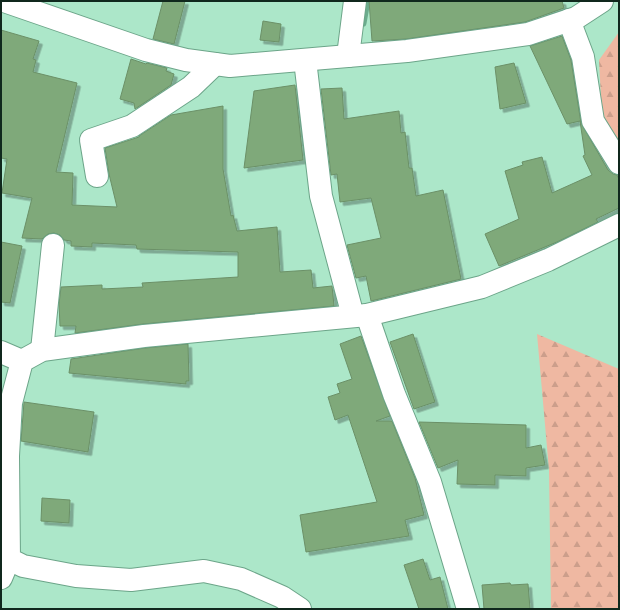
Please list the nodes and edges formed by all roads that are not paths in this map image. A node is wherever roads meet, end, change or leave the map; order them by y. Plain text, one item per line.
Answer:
1 (4, 1) edge
2 (355, 1) edge
3 (602, 1) edge
4 (569, 20) junction
5 (348, 56) junction
6 (305, 60) junction
7 (215, 64) junction
8 (619, 163) edge
9 (97, 176) dead end
10 (619, 225) edge
11 (53, 245) dead end
12 (360, 315) junction
13 (42, 350) junction
14 (1, 352) edge
15 (22, 361) junction
16 (4, 456) edge
17 (5, 568) edge
18 (300, 609) edge
19 (468, 609) edge

1 - 7 street
2 - 5 street
3 - 4 street
4 - 5 street
4 - 8 street
5 - 6 street
6 - 7 street
6 - 12 street
7 - 9 street
10 - 12 street
11 - 13 street
12 - 13 street
12 - 19 street
13 - 15 street
14 - 15 street
15 - 16 street
16 - 17 street
17 - 18 street

